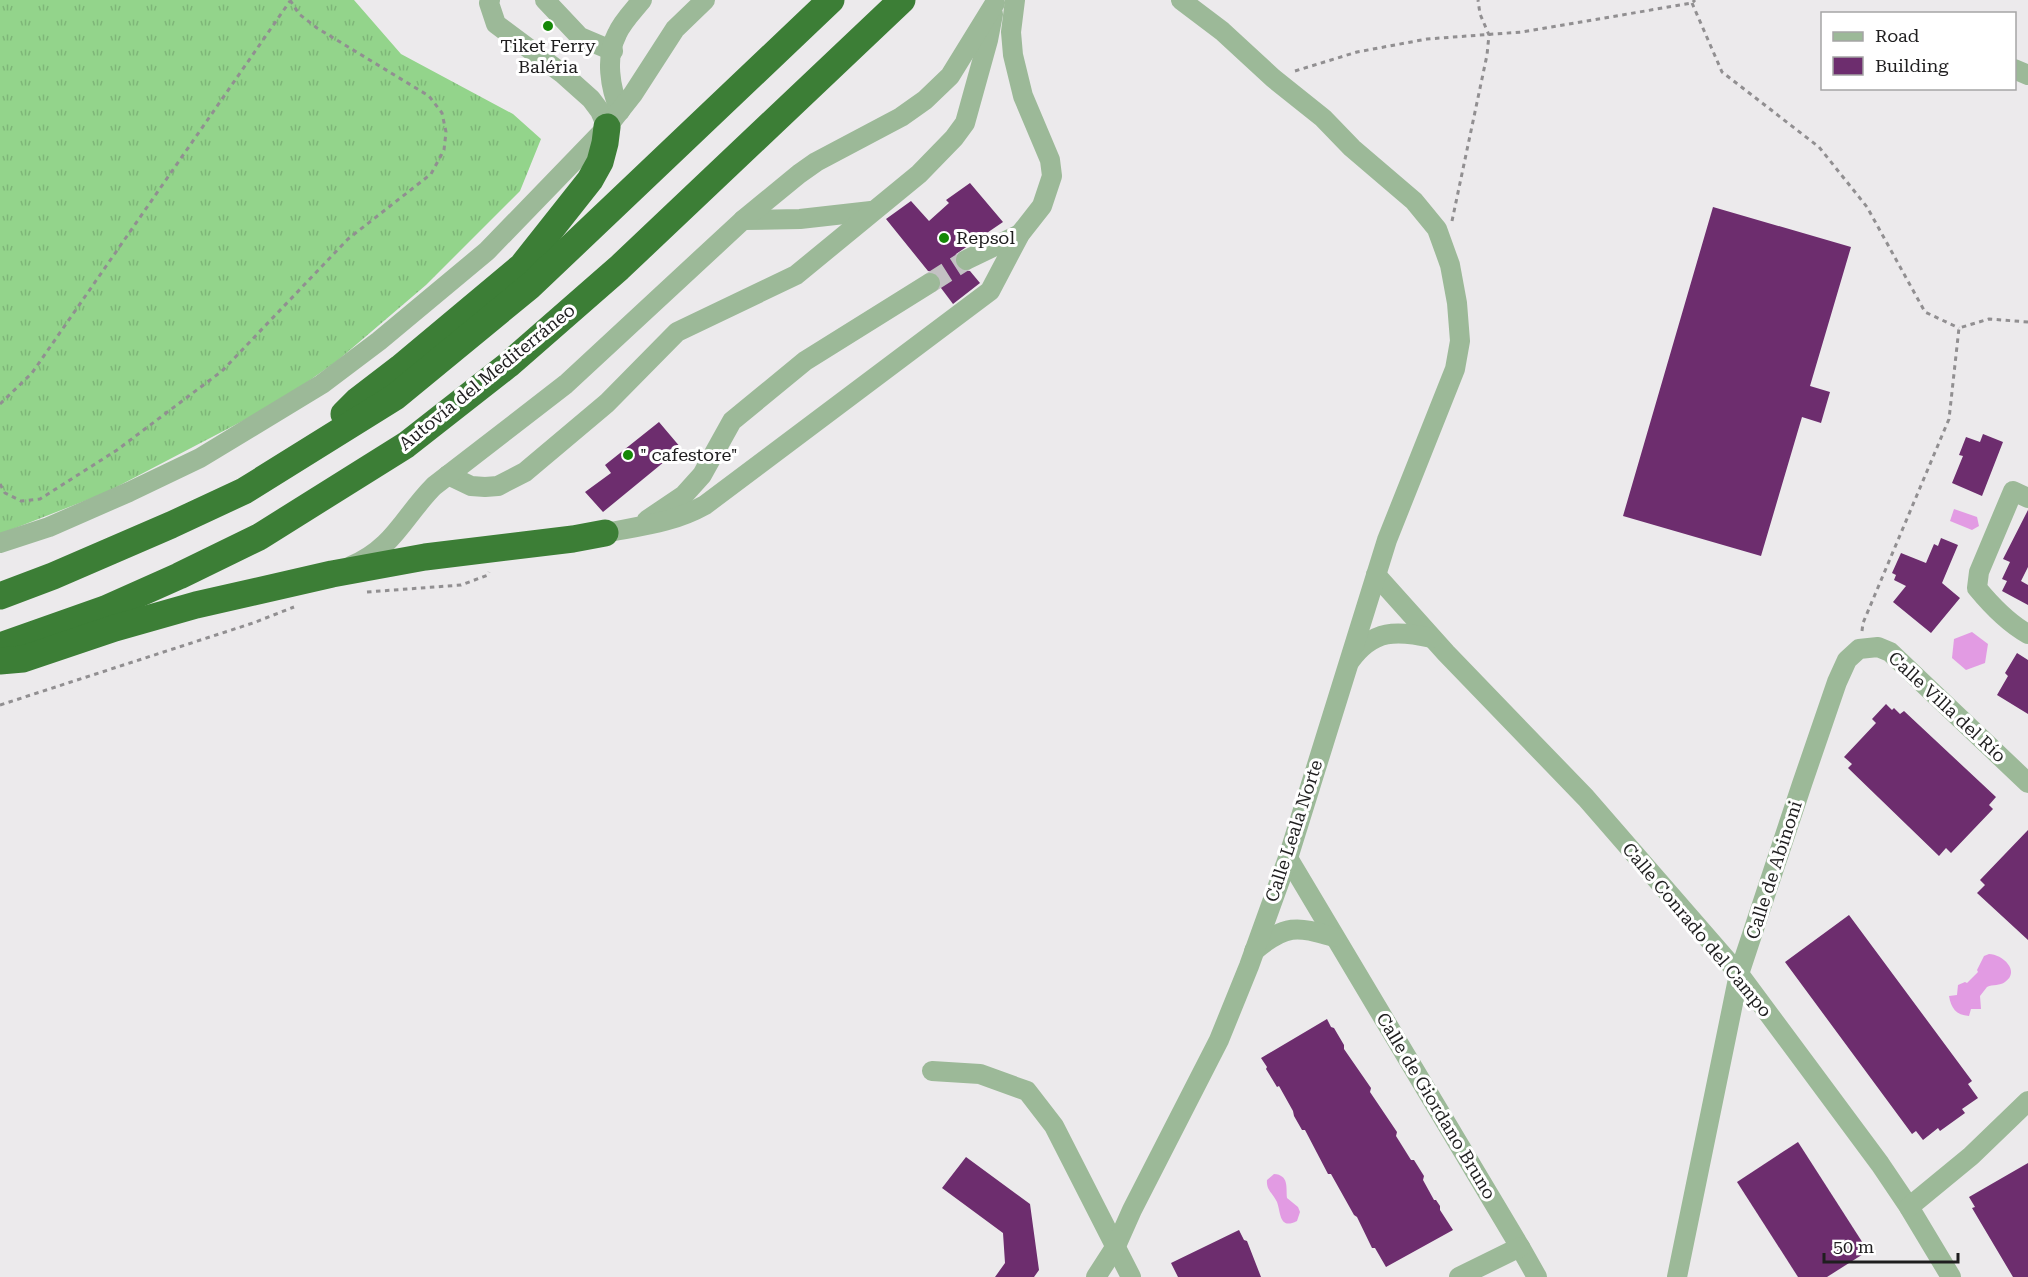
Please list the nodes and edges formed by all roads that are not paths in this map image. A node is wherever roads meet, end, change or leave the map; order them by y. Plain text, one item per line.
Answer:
1 (490, 0) edge
2 (545, 0) edge
3 (642, 0) edge
4 (705, 0) edge
5 (831, 0) edge
6 (902, 0) edge
7 (1181, 0) edge
8 (1002, 1) edge
9 (613, 51) junction
10 (614, 119) junction
11 (872, 211) junction
12 (743, 220) junction
13 (1020, 234) junction
14 (966, 260) tunnel mouth
15 (930, 283) tunnel mouth
16 (308, 451) junction
17 (448, 475) junction
18 (2028, 498) edge
19 (634, 527) junction
20 (605, 533) joint
21 (0, 543) edge
22 (332, 574) junction
23 (1376, 575) junction
24 (0, 596) edge
25 (2028, 634) edge
26 (1432, 638) junction
27 (0, 646) edge
28 (1859, 649) joint
29 (0, 661) edge
30 (1348, 663) junction
31 (2028, 783) edge
32 (1288, 858) junction
33 (1334, 937) junction
34 (1254, 951) junction
35 (1739, 974) junction
36 (932, 1071) dead end
37 (2028, 1101) edge
38 (1909, 1207) junction
39 (1116, 1246) junction
40 (1520, 1247) junction
41 (1096, 1277) edge
42 (1131, 1277) edge
43 (1459, 1277) edge
44 (1537, 1277) edge
45 (1677, 1277) edge
46 (1951, 1277) edge

1 - 10 street
2 - 9 street
3 - 9 street
4 - 10 street
5 - 16 highway
6 - 27 highway, Autovía del Mediterráneo
7 - 23 street, Calle Leala Norte
8 - 11 street
8 - 12 street
8 - 13 street
9 - 10 street
10 - 16 highway
10 - 21 street
11 - 12 street
11 - 17 street
12 - 17 street
13 - 14 street
13 - 19 street
15 - 19 street
16 - 24 highway
17 - 22 street
18 - 25 street
19 - 20 street
20 - 22 highway
22 - 29 highway
23 - 26 street, Calle Conrado del Campo
23 - 30 street, Calle Leala Norte
26 - 30 street
26 - 35 street, Calle Conrado del Campo
28 - 31 street, Calle Villa del Río
28 - 35 street, Calle de Abinoni
30 - 32 street, Calle Leala Norte
32 - 33 street, Calle de Giordano Bruno
32 - 34 street, Calle Leala Norte
33 - 34 street
33 - 40 street, Calle de Giordano Bruno
34 - 39 street, Calle Leala Norte
35 - 38 street, Calle Conrado del Campo
35 - 45 street, Calle de Abinoni
36 - 39 street
37 - 38 street
38 - 46 street, Calle Conrado del Campo
39 - 41 street, Calle Leala Norte
39 - 42 street
40 - 43 street
40 - 44 street, Calle de Giordano Bruno

